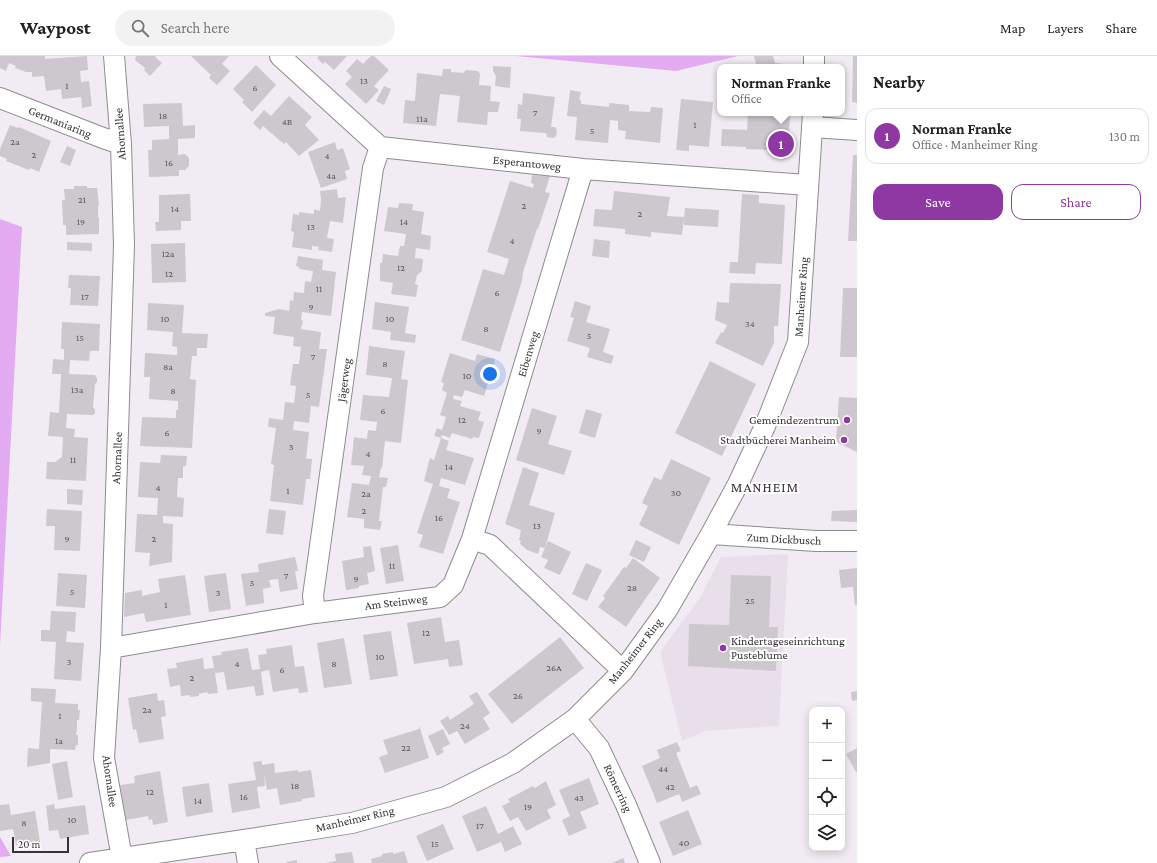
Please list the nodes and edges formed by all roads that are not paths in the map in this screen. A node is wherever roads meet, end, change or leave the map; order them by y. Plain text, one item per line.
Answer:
1 (114, 56) edge
2 (280, 56) edge
3 (0, 98) edge
4 (813, 120) edge
5 (857, 130) edge
6 (121, 144) junction
7 (380, 147) junction
8 (583, 169) junction
9 (808, 185) junction
10 (712, 534) junction
11 (472, 539) junction
12 (857, 541) edge
13 (315, 613) junction
14 (111, 648) junction
15 (623, 671) junction
16 (575, 719) junction
17 (244, 840) junction
18 (122, 858) junction
19 (90, 863) edge
20 (248, 863) edge
21 (650, 863) edge

1 - 6 street, Ahornallee
2 - 7 street
3 - 6 street, Germaniaring
4 - 5 street
4 - 9 street, Manheimer Ring
6 - 14 street, Ahornallee
7 - 8 street, Esperantoweg
7 - 13 street, Jägerweg
8 - 9 street, Esperantoweg
8 - 11 street, Eibenweg
9 - 10 street, Manheimer Ring
10 - 12 street, Zum Dickbusch
10 - 15 street, Manheimer Ring
11 - 13 street, Am Steinweg
11 - 15 street
13 - 14 street, Am Steinweg
14 - 18 street, Ahornallee
15 - 16 street, Manheimer Ring
16 - 17 street, Manheimer Ring
16 - 21 street, Römerring
17 - 18 street, Manheimer Ring
17 - 20 street
18 - 19 street, Manheimer Ring

